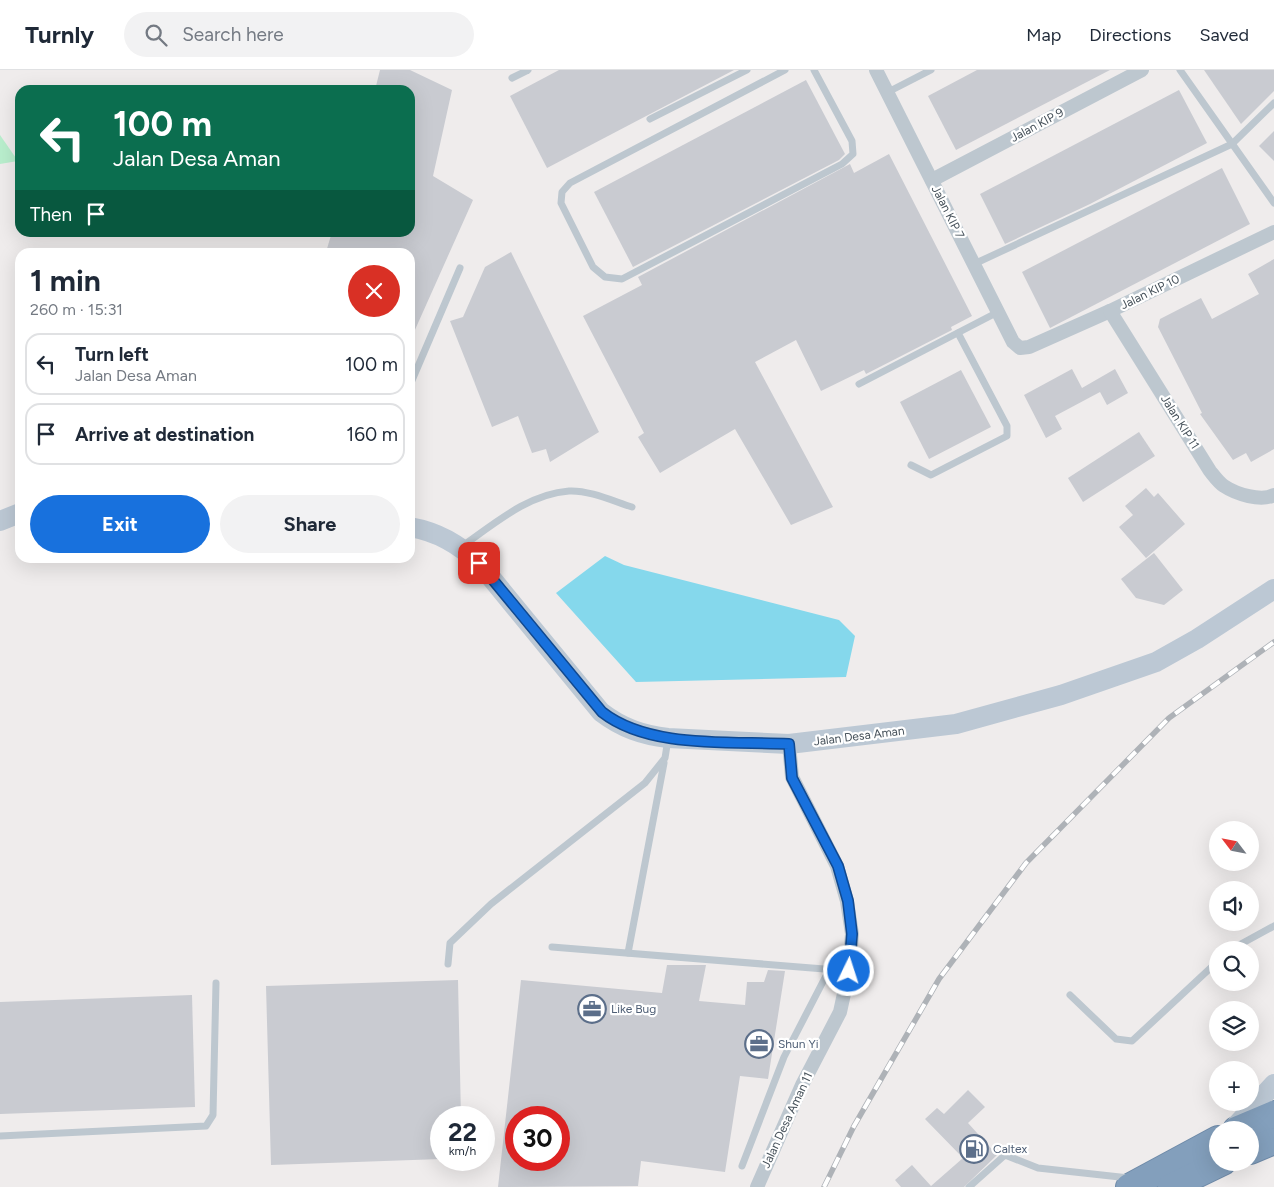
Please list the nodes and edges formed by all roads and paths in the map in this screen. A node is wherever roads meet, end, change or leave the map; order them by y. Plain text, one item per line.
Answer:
1 (528, 70) edge
2 (747, 70) edge
3 (785, 70) edge
4 (814, 70) edge
5 (876, 70) edge
6 (931, 70) edge
7 (1142, 70) edge
8 (1180, 70) edge
9 (512, 78) dead end
10 (888, 92) junction
11 (1274, 103) edge
12 (650, 119) dead end
13 (1232, 144) junction
14 (932, 180) junction
15 (1274, 203) edge
16 (1274, 232) edge
17 (974, 264) junction
18 (460, 268) dead end
19 (1110, 311) junction
20 (998, 312) junction
21 (958, 333) junction
22 (1024, 348) joint
23 (415, 372) edge
24 (859, 384) dead end
25 (910, 466) dead end
26 (1274, 495) edge
27 (632, 507) dead end
28 (15, 516) edge
29 (0, 521) edge
30 (415, 528) edge
31 (461, 547) junction
32 (1274, 589) edge
33 (789, 744) junction
34 (666, 748) junction
35 (1274, 926) edge
36 (1246, 941) edge
37 (552, 947) dead end
38 (628, 954) junction
39 (448, 964) dead end
40 (1209, 969) edge
41 (830, 970) junction
42 (849, 971) junction
43 (216, 983) dead end
44 (1070, 995) dead end
45 (1274, 1084) edge
46 (1274, 1114) edge
47 (1240, 1121) edge
48 (1257, 1121) edge
49 (0, 1136) edge
50 (1274, 1141) edge
51 (1209, 1144) edge
52 (1259, 1147) edge
53 (742, 1166) dead end
54 (1209, 1169) edge
55 (1135, 1183) edge
56 (757, 1187) edge
57 (969, 1187) edge
58 (1171, 1187) edge

1 - 9 lane
2 - 12 lane
3 - 4 lane
5 - 10 street, Jalan KIP 7
6 - 10 lane
7 - 14 street, Jalan KIP 9
8 - 13 lane
10 - 14 street, Jalan KIP 7
11 - 13 lane
13 - 15 lane
13 - 17 lane
14 - 17 street, Jalan KIP 7
16 - 19 street, Jalan KIP 10
17 - 20 street, Jalan KIP 7
18 - 23 lane
19 - 22 street, Jalan KIP 10
19 - 26 street, Jalan KIP 11
20 - 21 lane
20 - 22 street, Jalan KIP 7
21 - 24 lane
21 - 25 lane
27 - 31 lane
28 - 29 street
30 - 31 street, Jalan Desa Aman
31 - 34 street, Jalan Desa Aman
32 - 33 street, Jalan Desa Aman
33 - 34 street, Jalan Desa Aman
33 - 42 street, Jalan Desa Aman 11
34 - 38 lane
34 - 39 lane
35 - 36 lane
37 - 38 lane
38 - 41 lane
40 - 44 lane
41 - 42 lane
41 - 53 lane
42 - 56 street, Jalan Desa Aman 11
43 - 49 lane
45 - 47 street
46 - 48 highway
50 - 52 highway
51 - 55 highway
54 - 58 highway
55 - 57 lane

